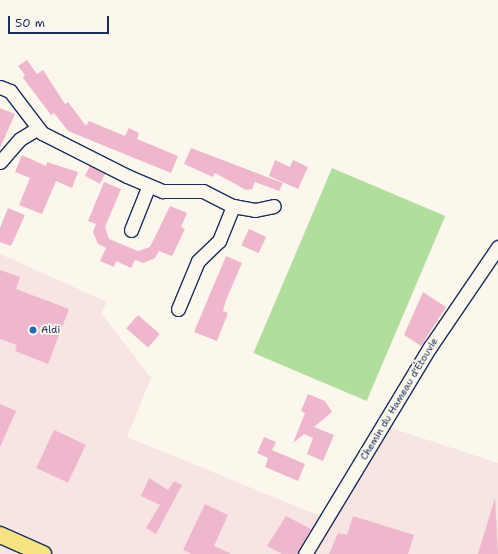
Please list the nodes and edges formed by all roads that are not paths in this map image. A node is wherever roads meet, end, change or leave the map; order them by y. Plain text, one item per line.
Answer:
1 (0, 87) edge
2 (38, 128) junction
3 (0, 162) edge
4 (149, 185) junction
5 (234, 206) junction
6 (274, 206) dead end
7 (131, 230) dead end
8 (498, 247) edge
9 (178, 309) dead end
10 (0, 535) edge
11 (43, 554) edge
12 (305, 554) edge

1 - 2 street
2 - 3 street
2 - 4 street
4 - 5 street
4 - 7 street
5 - 6 street
5 - 9 street
8 - 12 street, Chemin du Hameau d'Étouvie
10 - 11 main road

